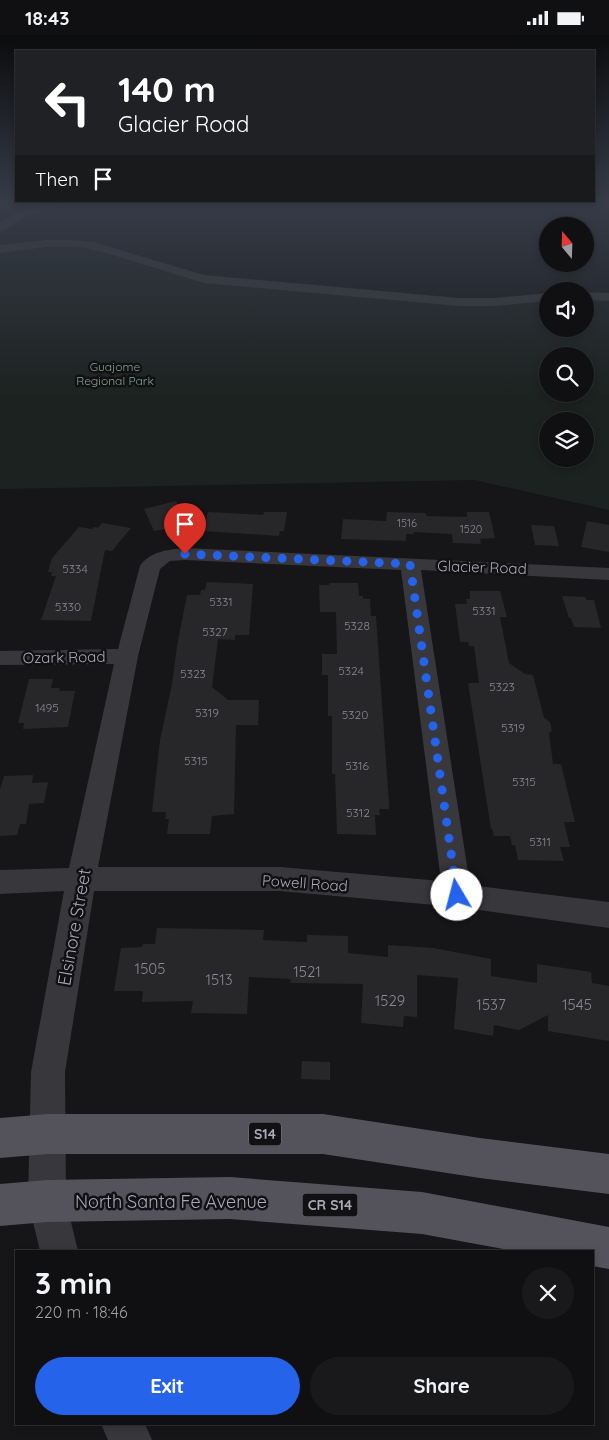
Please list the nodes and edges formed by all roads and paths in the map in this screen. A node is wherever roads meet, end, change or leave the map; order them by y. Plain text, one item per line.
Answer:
1 (166, 270) edge
2 (594, 296) edge
3 (609, 297) edge
4 (539, 298) edge
5 (410, 564) junction
6 (609, 574) edge
7 (127, 656) junction
8 (0, 657) edge
9 (81, 879) junction
10 (0, 882) edge
11 (457, 895) junction
12 (609, 915) edge
13 (48, 1134) junction
14 (0, 1137) edge
15 (609, 1174) edge
16 (47, 1201) junction
17 (0, 1205) edge
18 (609, 1248) edge
19 (59, 1250) edge
20 (123, 1425) edge
21 (130, 1440) edge

1 - 4 street
2 - 3 street
5 - 6 street, Glacier Road
5 - 7 street, Glacier Road
5 - 11 street
7 - 8 street, Ozark Road
7 - 9 street, Elsinore Street
9 - 10 street, Powell Road
9 - 11 street, Powell Road
9 - 13 street, Elsinore Street
11 - 12 street, Powell Road
13 - 14 main road, S14
13 - 15 main road, S14
13 - 16 street, Elsinore Street
16 - 17 main road, North Santa Fe Avenue / CR S14
16 - 18 main road, North Santa Fe Avenue / CR S14
16 - 19 street, Elsinore Street
20 - 21 street

